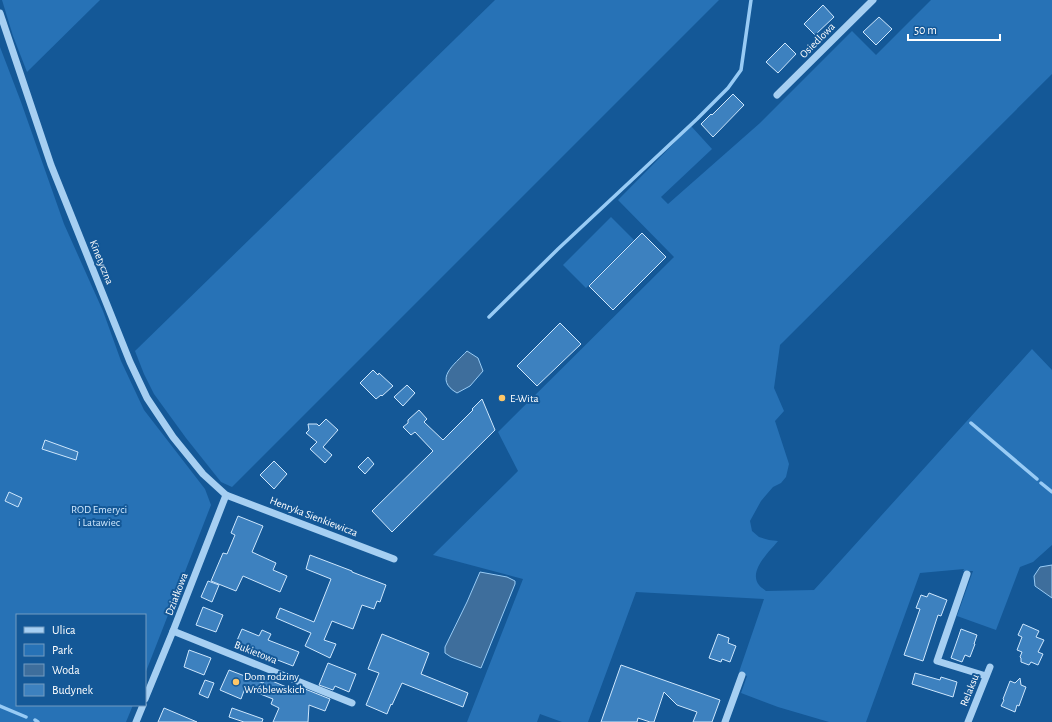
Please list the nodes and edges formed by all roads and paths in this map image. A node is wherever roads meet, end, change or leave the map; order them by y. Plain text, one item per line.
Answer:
1 (873, 0) edge
2 (0, 13) edge
3 (778, 95) dead end
4 (226, 495) junction
5 (394, 559) dead end
6 (967, 574) dead end
7 (173, 631) junction
8 (990, 667) dead end
9 (742, 675) dead end
10 (986, 676) junction
11 (146, 697) edge
12 (352, 702) dead end
13 (143, 706) edge
14 (136, 722) edge
15 (725, 722) edge
16 (968, 722) edge

1 - 3 street, Osiedlowa
2 - 4 street, Kinetyczna
4 - 5 street, Henryka Sienkiewicza
4 - 7 street, Działkowa
6 - 10 street
7 - 11 street, Działkowa
7 - 12 street, Bukietowa
8 - 10 street, Relaksu
9 - 15 street
10 - 16 street, Relaksu
13 - 14 street

